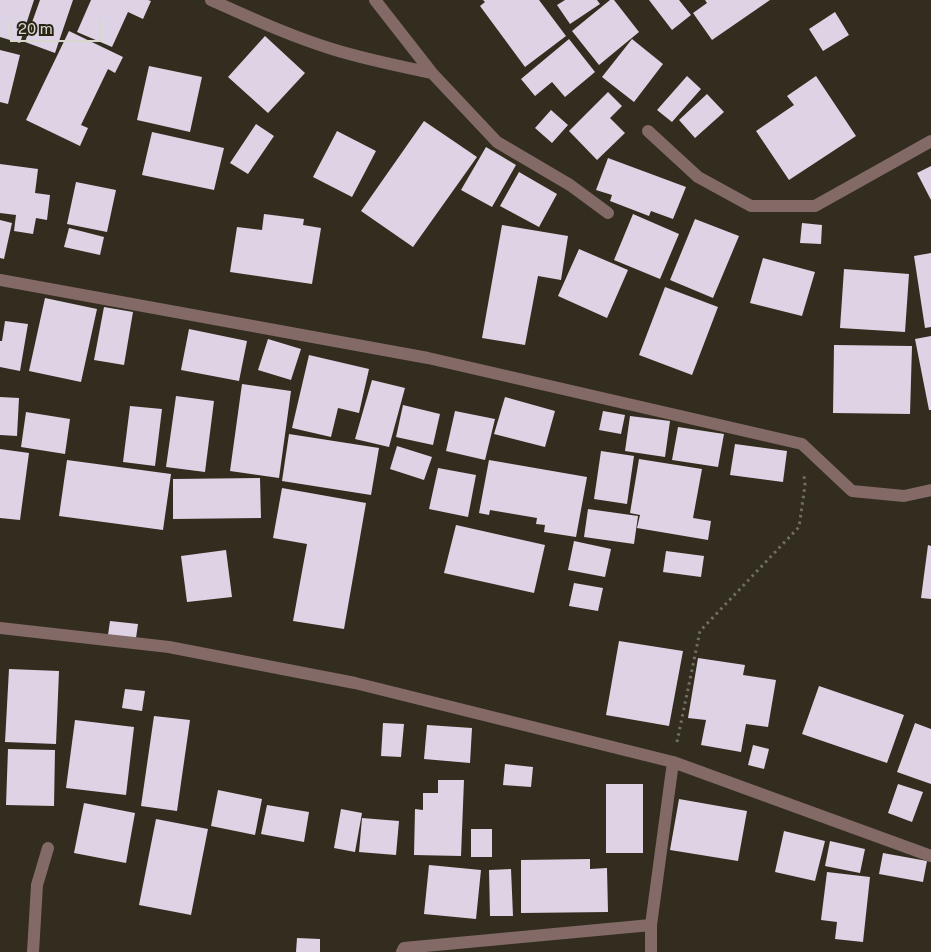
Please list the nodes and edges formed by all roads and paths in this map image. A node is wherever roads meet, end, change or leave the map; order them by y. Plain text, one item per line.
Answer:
1 (211, 0) edge
2 (375, 0) edge
3 (432, 73) junction
4 (648, 131) dead end
5 (931, 141) edge
6 (608, 213) dead end
7 (0, 280) edge
8 (802, 444) junction
9 (931, 490) edge
10 (0, 628) edge
11 (673, 762) junction
12 (48, 848) dead end
13 (931, 856) edge
14 (651, 925) junction
15 (33, 952) edge
16 (402, 952) edge
17 (650, 952) edge

1 - 3 street
2 - 3 street
3 - 6 street
4 - 5 street
7 - 8 street
8 - 9 street
8 - 11 path
10 - 11 street
11 - 13 street
11 - 14 street
12 - 15 street
14 - 16 street
14 - 17 street

